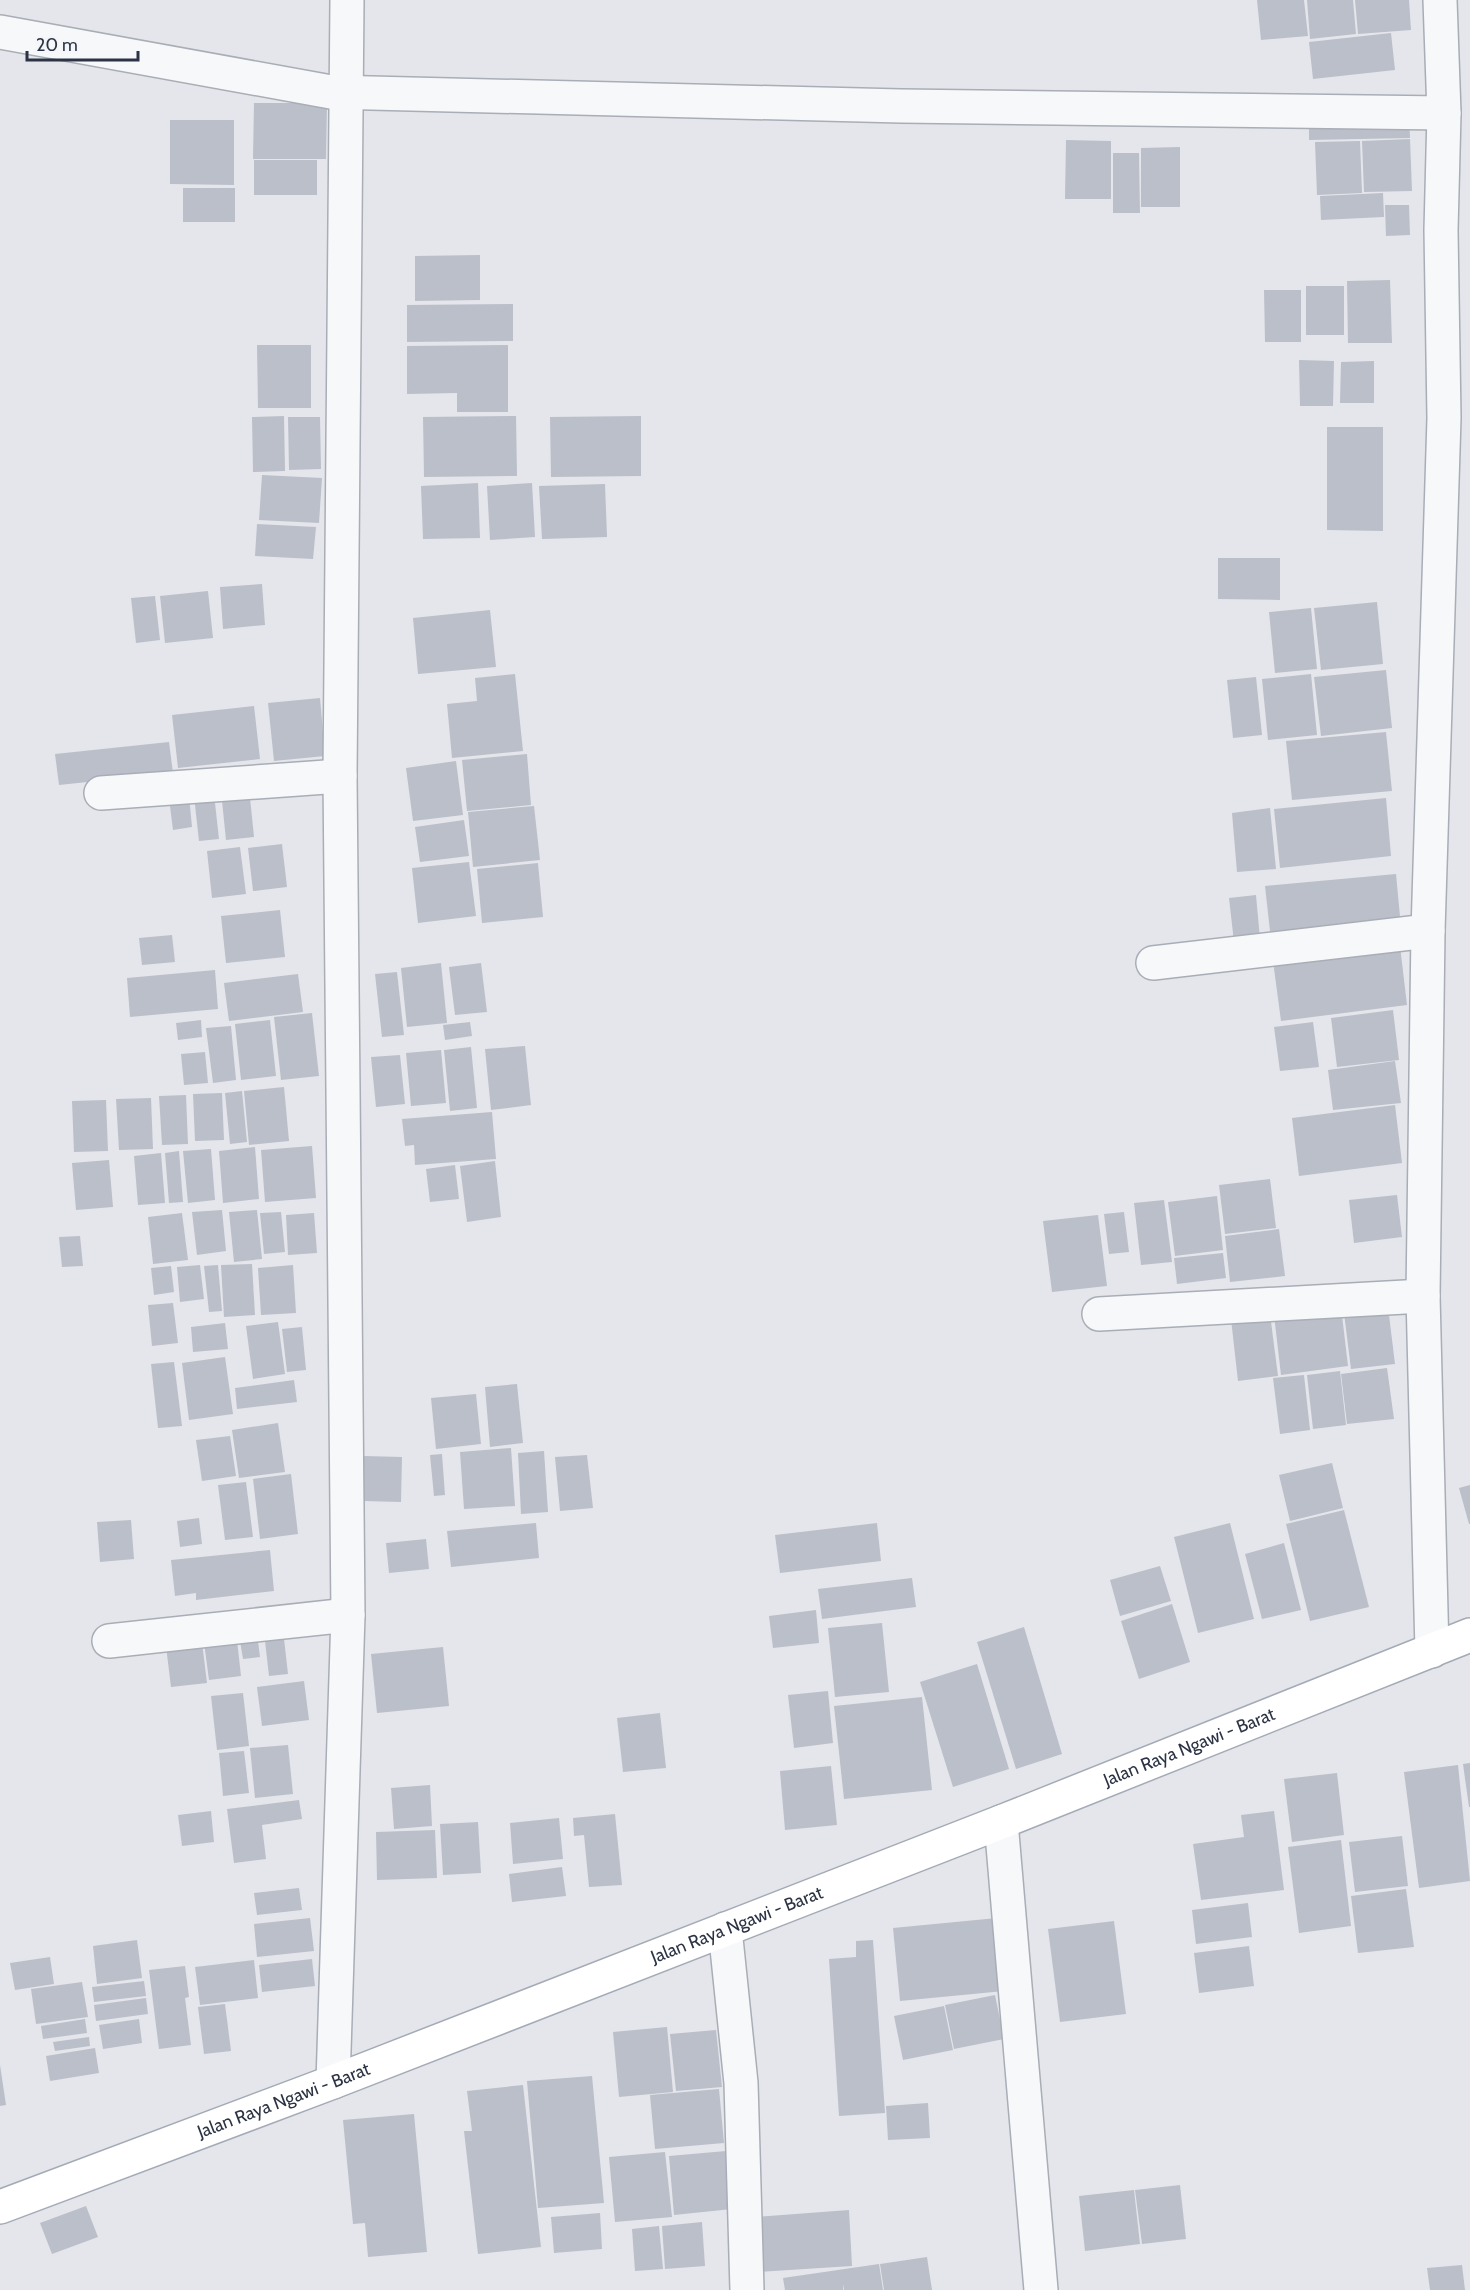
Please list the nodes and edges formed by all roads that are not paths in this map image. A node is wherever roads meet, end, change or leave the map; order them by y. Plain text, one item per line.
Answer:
1 (347, 0) edge
2 (1440, 0) edge
3 (0, 32) edge
4 (347, 93) junction
5 (1444, 113) junction
6 (1457, 418) edge
7 (339, 776) junction
8 (101, 793) dead end
9 (1428, 931) junction
10 (1153, 963) dead end
11 (1424, 1296) junction
12 (1099, 1314) dead end
13 (348, 1615) junction
14 (1470, 1635) edge
15 (109, 1641) dead end
16 (1432, 1651) junction
17 (1001, 1822) junction
18 (725, 1929) junction
19 (333, 2082) junction
20 (0, 2207) edge
21 (747, 2290) edge
22 (1041, 2290) edge

1 - 4 street
2 - 5 street
3 - 4 street
4 - 5 street
4 - 7 street
5 - 6 street
6 - 9 street
7 - 8 street
7 - 13 street
9 - 10 street
9 - 11 street
11 - 12 street
11 - 16 street
13 - 15 street
13 - 19 street
14 - 16 main road, Jalan Raya Ngawi - Barat
16 - 17 main road, Jalan Raya Ngawi - Barat
17 - 18 main road, Jalan Raya Ngawi - Barat
17 - 22 street
18 - 19 main road, Jalan Raya Ngawi - Barat
18 - 21 street
19 - 20 main road, Jalan Raya Ngawi - Barat

